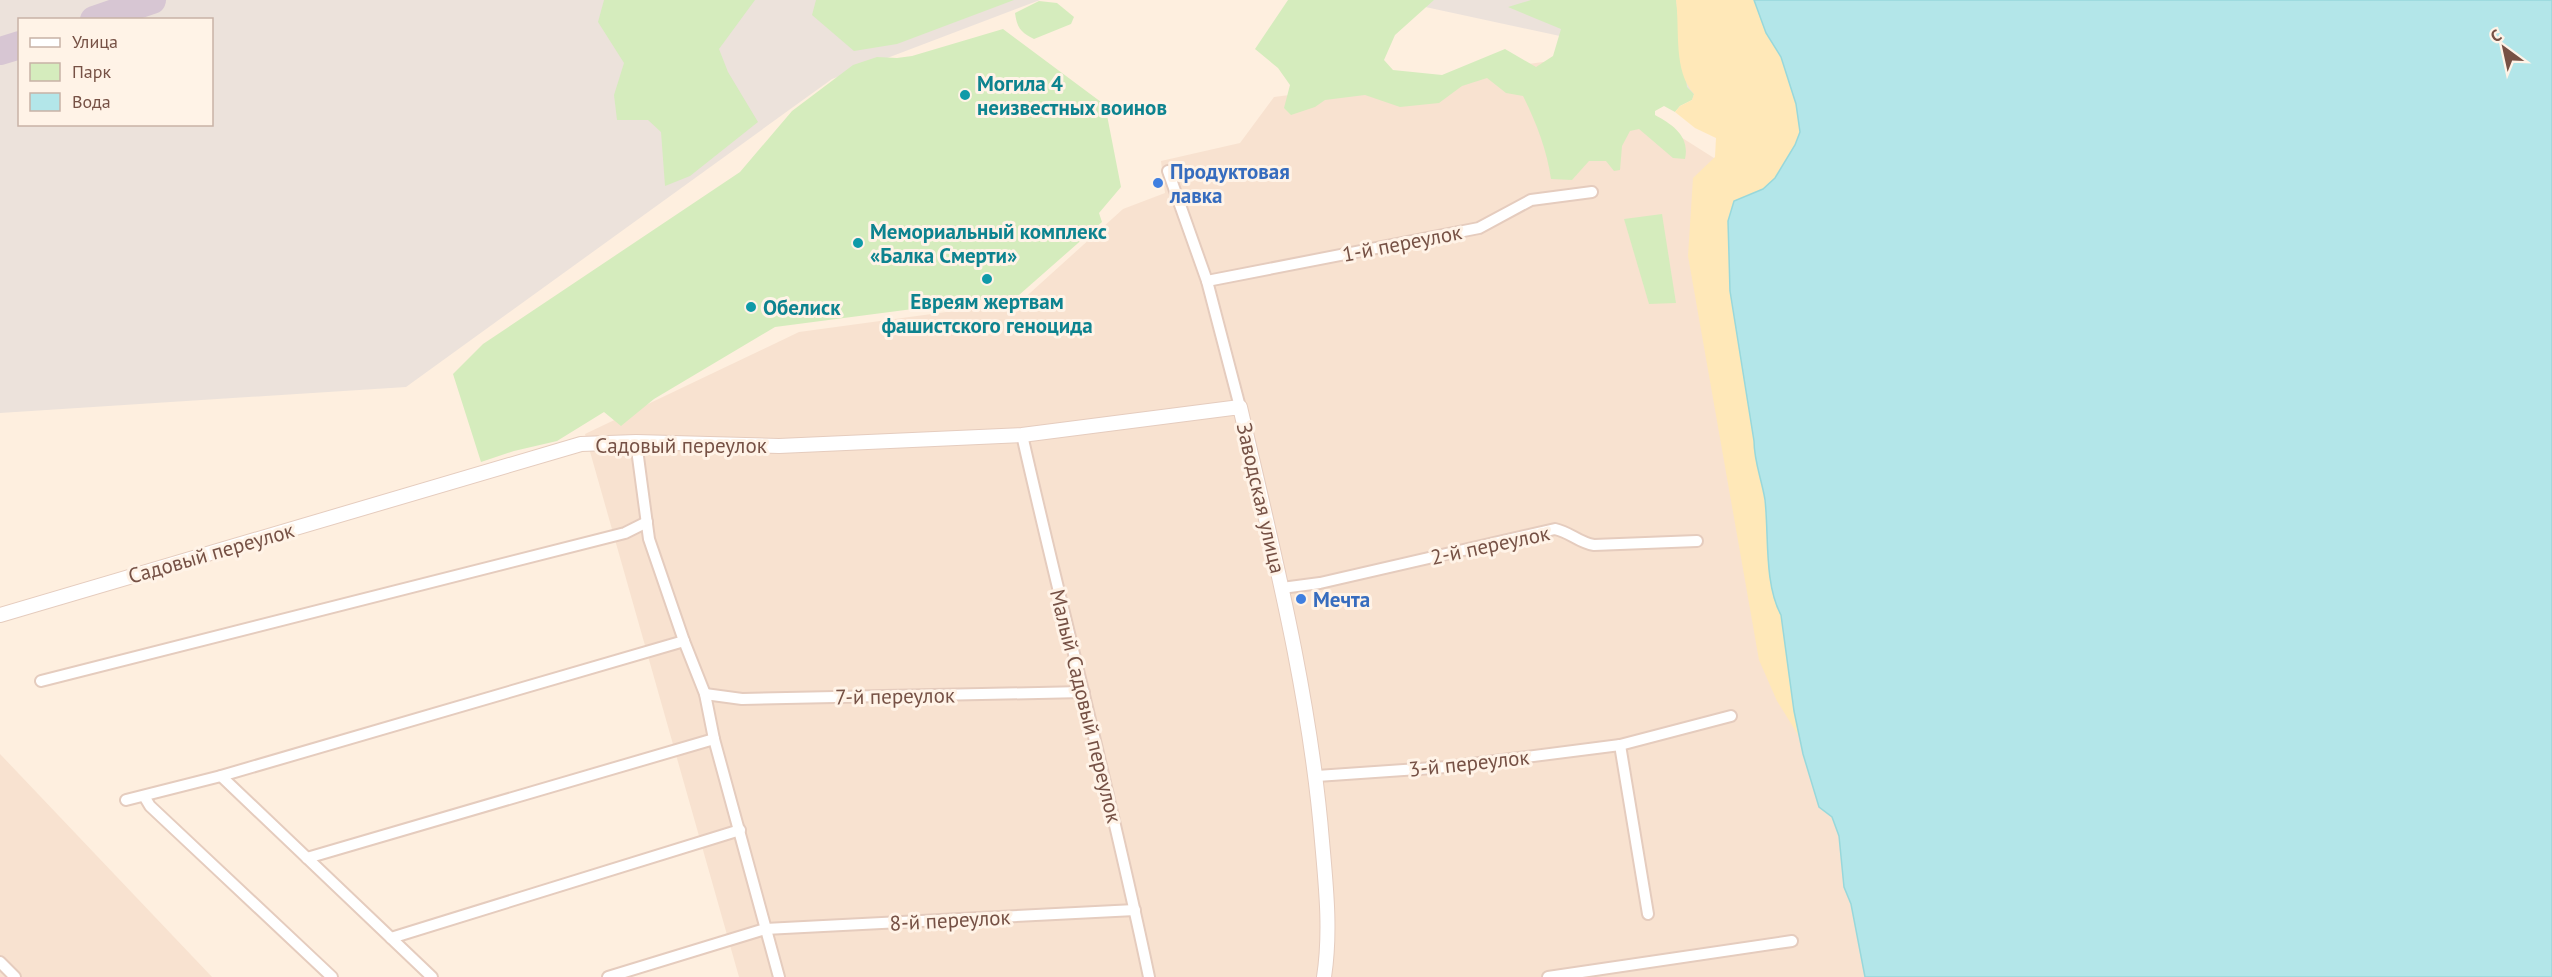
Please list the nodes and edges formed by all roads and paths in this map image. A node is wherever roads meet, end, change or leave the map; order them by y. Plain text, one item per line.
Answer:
1 (1168, 171) dead end
2 (1592, 192) dead end
3 (1207, 280) junction
4 (1240, 407) junction
5 (1022, 435) junction
6 (636, 442) junction
7 (647, 522) junction
8 (1697, 541) dead end
9 (1282, 588) junction
10 (0, 615) edge
11 (684, 641) junction
12 (41, 681) dead end
13 (1084, 692) junction
14 (705, 694) junction
15 (1731, 716) dead end
16 (714, 739) junction
17 (1620, 745) junction
18 (221, 776) junction
19 (1317, 776) junction
20 (144, 796) junction
21 (126, 800) dead end
22 (740, 830) junction
23 (307, 858) junction
24 (1135, 910) junction
25 (1648, 914) dead end
26 (765, 929) junction
27 (391, 938) junction
28 (1792, 941) dead end
29 (0, 962) edge
30 (15, 977) edge
31 (332, 977) edge
32 (432, 977) edge
33 (608, 977) edge
34 (779, 977) edge
35 (1149, 977) edge
36 (1324, 977) edge
37 (1548, 977) edge

1 - 3 street, Заводская улица
2 - 3 street, 1-й переулок
3 - 4 street, Заводская улица
4 - 5 street, Садовый переулок
4 - 9 street, Заводская улица
5 - 6 street, Садовый переулок
5 - 13 street, Малый Садовый переулок
6 - 7 street
6 - 10 street, Садовый переулок
7 - 11 street
7 - 12 street
8 - 9 street, 2-й переулок
9 - 19 street, Заводская улица
11 - 14 street
11 - 18 street
13 - 14 street, 7-й переулок
13 - 24 street, Малый Садовый переулок
14 - 16 street
15 - 17 street, 3-й переулок
16 - 22 street
16 - 23 street
17 - 19 street, 3-й переулок
17 - 25 street
18 - 20 street
18 - 23 street
19 - 36 street, Заводская улица
20 - 21 street
20 - 31 street
22 - 26 street
22 - 27 street
23 - 27 street
24 - 26 street, 8-й переулок
24 - 35 street, Малый Садовый переулок
26 - 33 street, 8-й переулок
26 - 34 street
27 - 32 street
28 - 37 street
29 - 30 street

